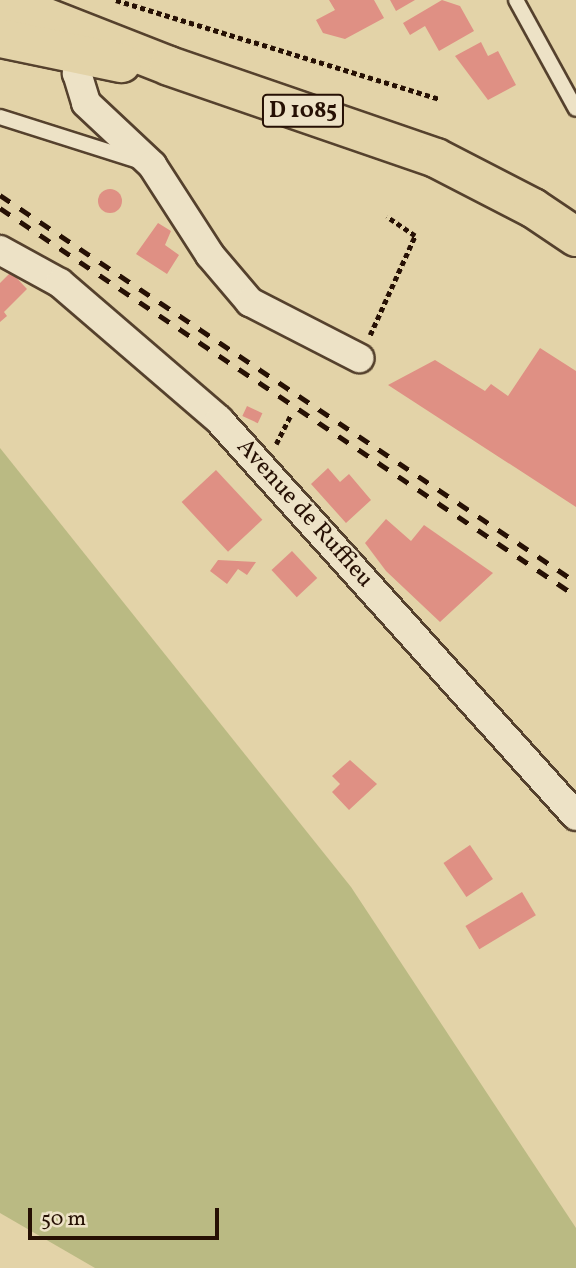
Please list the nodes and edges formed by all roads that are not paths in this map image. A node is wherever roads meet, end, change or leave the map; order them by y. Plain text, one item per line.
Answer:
1 (1, 0) edge
2 (516, 0) edge
3 (0, 38) edge
4 (82, 44) junction
5 (576, 109) edge
6 (0, 117) edge
7 (152, 165) junction
8 (576, 237) edge
9 (0, 250) edge
10 (359, 358) road end
11 (576, 816) edge

1 - 4 main road, D 1085
2 - 5 lane
3 - 4 main road, D 1085
4 - 7 street
4 - 8 main road, D 1085
6 - 7 lane
7 - 10 street
9 - 11 street, Avenue de Ruffieu

